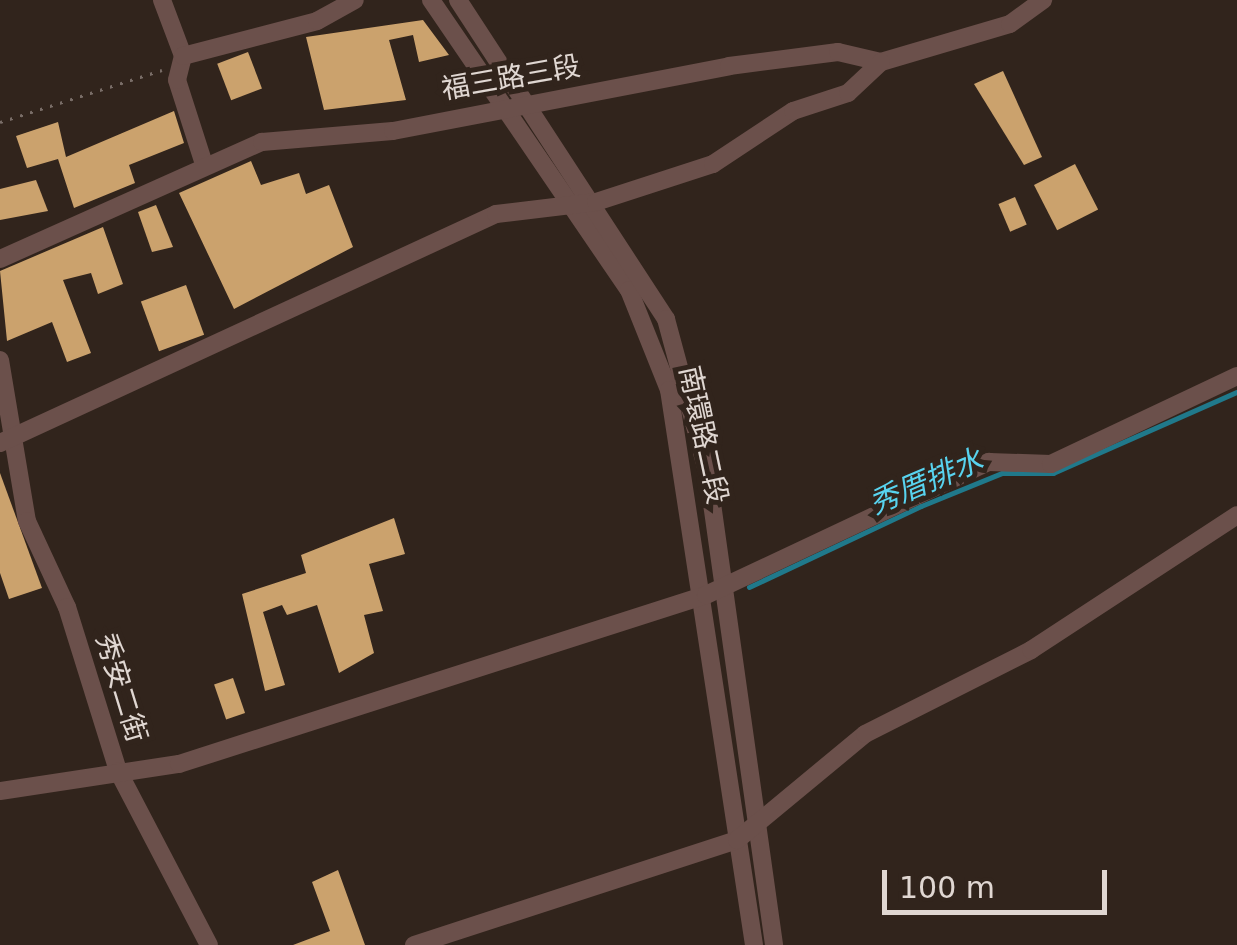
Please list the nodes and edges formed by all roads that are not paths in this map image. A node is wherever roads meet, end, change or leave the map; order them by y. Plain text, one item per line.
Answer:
1 (162, 0) edge
2 (355, 0) edge
3 (431, 0) edge
4 (458, 0) edge
5 (1043, 0) edge
6 (180, 62) junction
7 (881, 62) junction
8 (499, 104) junction
9 (527, 104) junction
10 (204, 161) junction
11 (596, 202) junction
12 (574, 206) junction
13 (0, 259) edge
14 (0, 360) edge
15 (1237, 376) edge
16 (6, 440) edge
17 (1237, 516) edge
18 (726, 588) junction
19 (706, 596) junction
20 (118, 771) junction
21 (0, 791) edge
22 (756, 828) junction
23 (737, 840) junction
24 (209, 945) edge
25 (414, 945) edge
26 (754, 945) edge
27 (774, 945) edge

1 - 6 street
2 - 6 street
3 - 8 street, 南環路二段
4 - 9 street, 南環路二段
5 - 7 street, 福三路三段
6 - 10 street
7 - 9 street, 福三路三段
7 - 11 street
8 - 9 street, 福三路三段
8 - 10 street, 福三路三段
8 - 12 street, 南環路二段
9 - 11 street, 南環路二段
10 - 13 street, 福三路三段
11 - 12 street
11 - 18 street, 南環路二段
12 - 16 street
12 - 19 street, 南環路二段
14 - 16 street, 秀安二街
15 - 18 street
16 - 20 street, 秀安二街
17 - 22 street
18 - 19 street
18 - 22 street, 南環路二段
19 - 20 street
19 - 23 street, 南環路二段
20 - 21 street
20 - 24 street, 秀安二街
22 - 23 street
22 - 27 street, 南環路二段
23 - 25 street
23 - 26 street, 南環路二段

